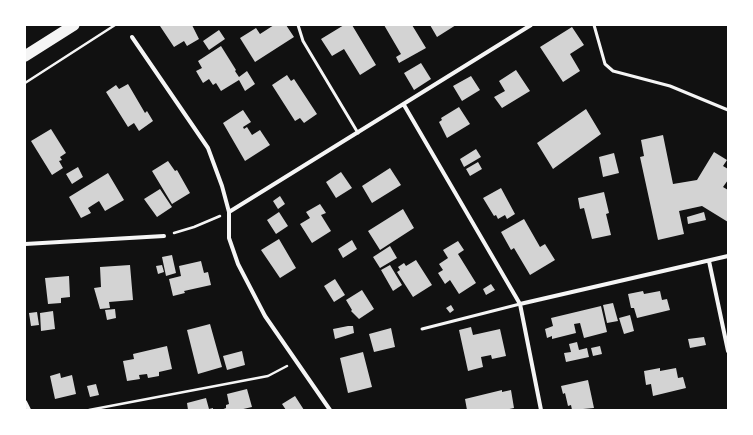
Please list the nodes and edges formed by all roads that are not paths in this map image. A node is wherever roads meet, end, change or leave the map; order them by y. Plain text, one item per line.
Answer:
1 (74, 25) edge
2 (298, 25) edge
3 (531, 25) edge
4 (594, 25) edge
5 (132, 37) dead end
6 (25, 56) edge
7 (404, 105) junction
8 (728, 110) edge
9 (358, 133) junction
10 (229, 212) junction
11 (164, 236) road end
12 (25, 244) edge
13 (728, 256) edge
14 (709, 261) junction
15 (520, 304) junction
16 (422, 329) dead end
17 (728, 351) edge
18 (25, 402) edge
19 (29, 410) edge
20 (330, 410) edge
21 (541, 410) edge

1 - 6 highway
2 - 9 lane
3 - 7 street
4 - 8 lane
5 - 10 street
7 - 9 street
7 - 15 street
9 - 10 street
10 - 20 street
11 - 12 street
13 - 14 street
14 - 15 street
14 - 17 street
15 - 16 lane
15 - 21 street
18 - 19 street

